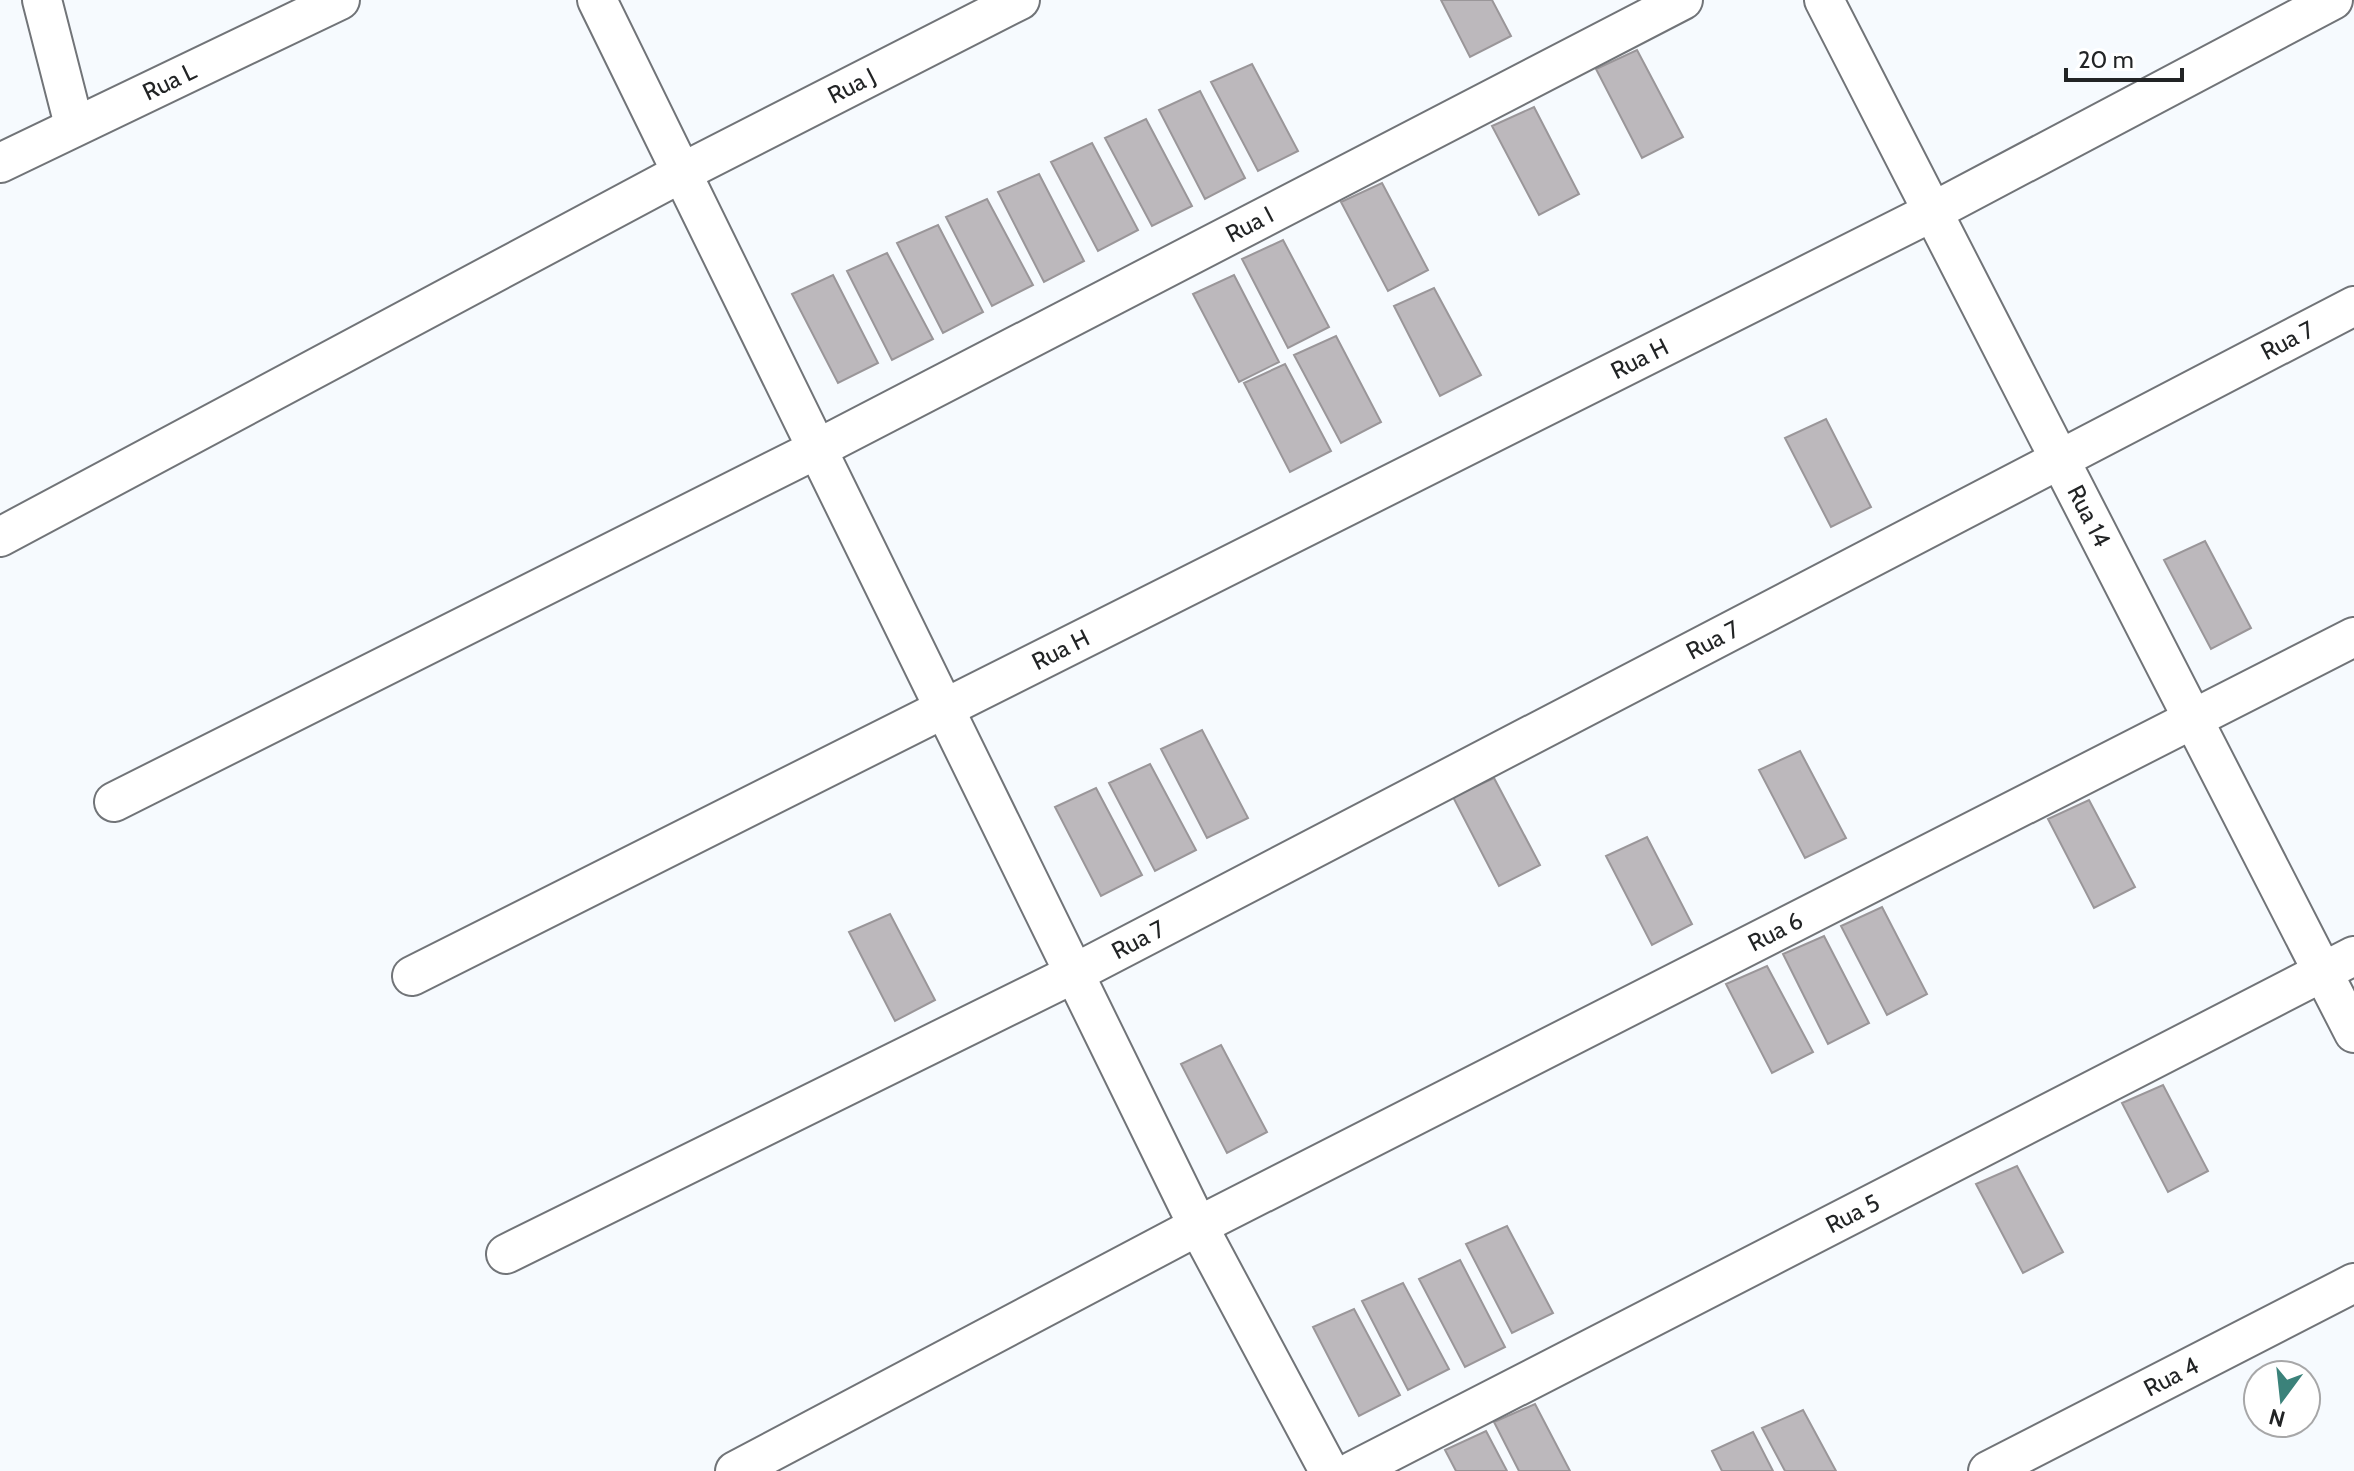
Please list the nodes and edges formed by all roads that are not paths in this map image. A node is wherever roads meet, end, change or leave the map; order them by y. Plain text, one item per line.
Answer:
1 (42, 0) edge
2 (340, 0) edge
3 (597, 0) edge
4 (1020, 0) edge
5 (1683, 0) edge
6 (1824, 0) edge
7 (2333, 0) edge
8 (74, 125) junction
9 (0, 163) edge
10 (683, 172) junction
11 (1934, 211) junction
12 (2354, 306) edge
13 (815, 450) junction
14 (2061, 457) junction
15 (0, 537) edge
16 (2354, 637) edge
17 (942, 708) junction
18 (2194, 718) junction
19 (114, 802) dead end
20 (2339, 964) edge
21 (1073, 974) junction
22 (412, 976) dead end
23 (2354, 1033) edge
24 (1198, 1226) junction
25 (506, 1254) dead end
26 (2354, 1283) edge
27 (735, 1471) edge
28 (1329, 1471) edge
29 (1353, 1471) edge
30 (1988, 1471) edge

1 - 8 street
2 - 8 street, Rua L
3 - 10 street
4 - 10 street, Rua J
5 - 13 street, Rua I
6 - 11 street, Rua 14
7 - 11 street, Rua H
8 - 9 street, Rua L
10 - 13 street
10 - 15 street, Rua J
11 - 14 street, Rua 14
11 - 17 street, Rua H
12 - 14 street, Rua 7
13 - 17 street
13 - 19 street, Rua I
14 - 18 street, Rua 14
14 - 21 street, Rua 7
16 - 18 street, Rua 6
17 - 21 street
17 - 22 street, Rua H
18 - 20 street, Rua 14
18 - 24 street, Rua 6
20 - 23 street, Rua 14
20 - 29 street, Rua 5
21 - 24 street
21 - 25 street, Rua 7
24 - 27 street, Rua 6
24 - 28 street
26 - 30 street, Rua 4

